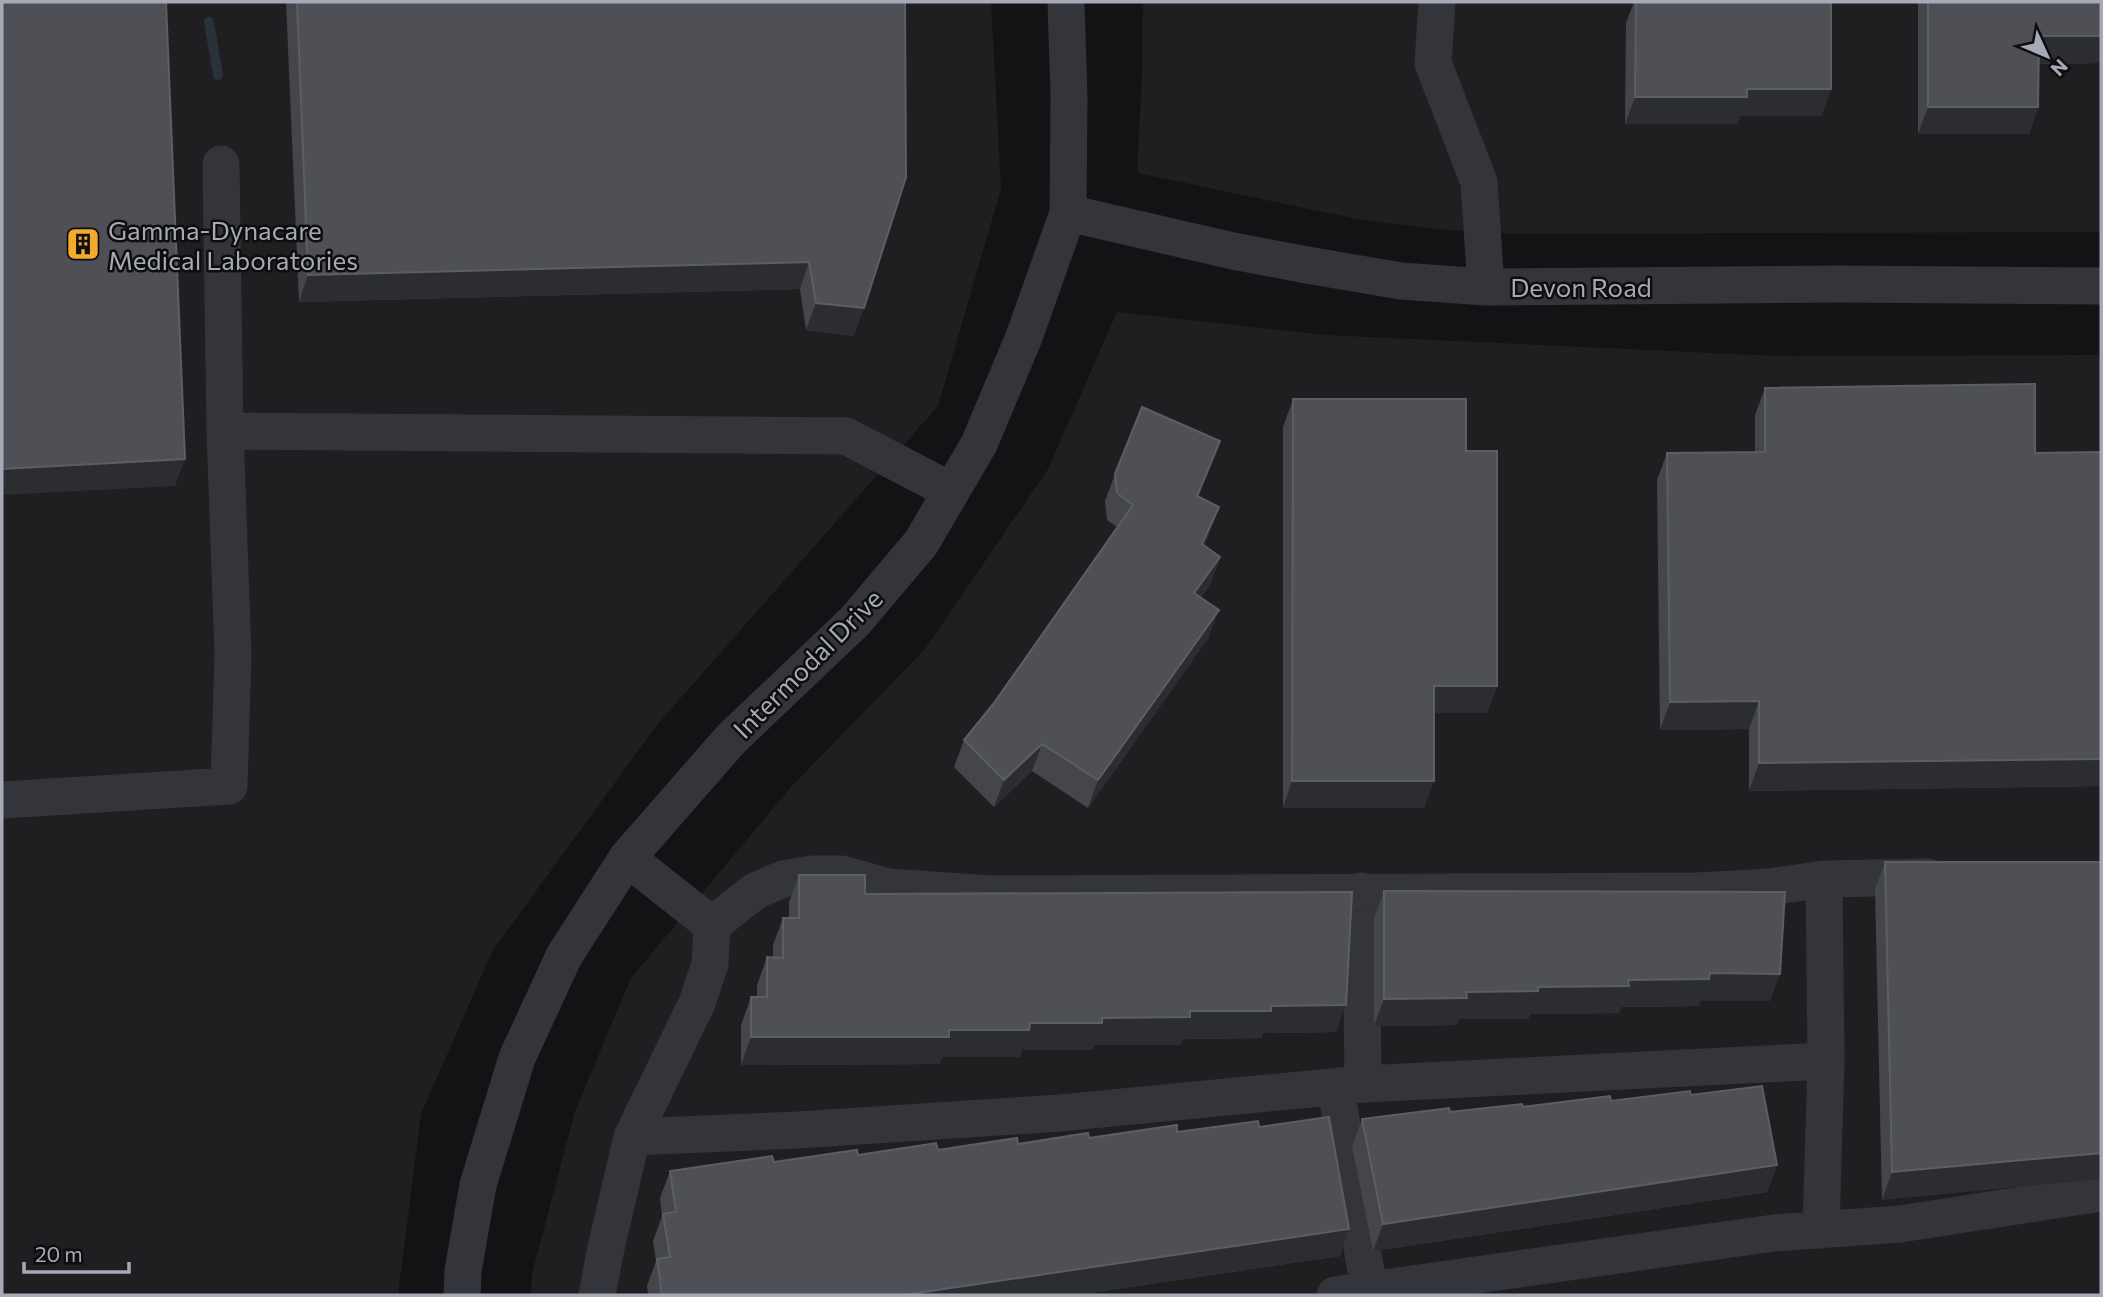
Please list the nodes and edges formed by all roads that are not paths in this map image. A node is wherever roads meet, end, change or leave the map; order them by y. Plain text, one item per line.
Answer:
1 (1066, 2) edge
2 (1437, 2) edge
3 (221, 164) dead end
4 (1068, 213) junction
5 (2101, 286) edge
6 (1486, 287) junction
7 (225, 431) junction
8 (951, 491) junction
9 (2, 800) edge
10 (628, 858) junction
11 (1962, 876) edge
12 (1824, 879) junction
13 (1361, 891) junction
14 (712, 925) junction
15 (1826, 1061) junction
16 (1350, 1086) junction
17 (632, 1137) junction
18 (2101, 1193) edge
19 (1821, 1230) junction
20 (1352, 1293) edge
21 (462, 1295) edge
22 (597, 1295) edge

1 - 4 street, Intermodal Drive
2 - 6 street
3 - 7 street
4 - 6 street, Devon Road
4 - 8 street, Intermodal Drive
5 - 6 street, Devon Road
7 - 8 street
7 - 9 street
8 - 10 street, Intermodal Drive
10 - 14 street
10 - 21 street, Intermodal Drive
11 - 12 street
12 - 13 street
12 - 15 street
13 - 14 street
13 - 16 street
14 - 17 street
15 - 16 street
15 - 19 street
16 - 17 street
16 - 20 street
17 - 22 street
18 - 19 street
19 - 20 street

